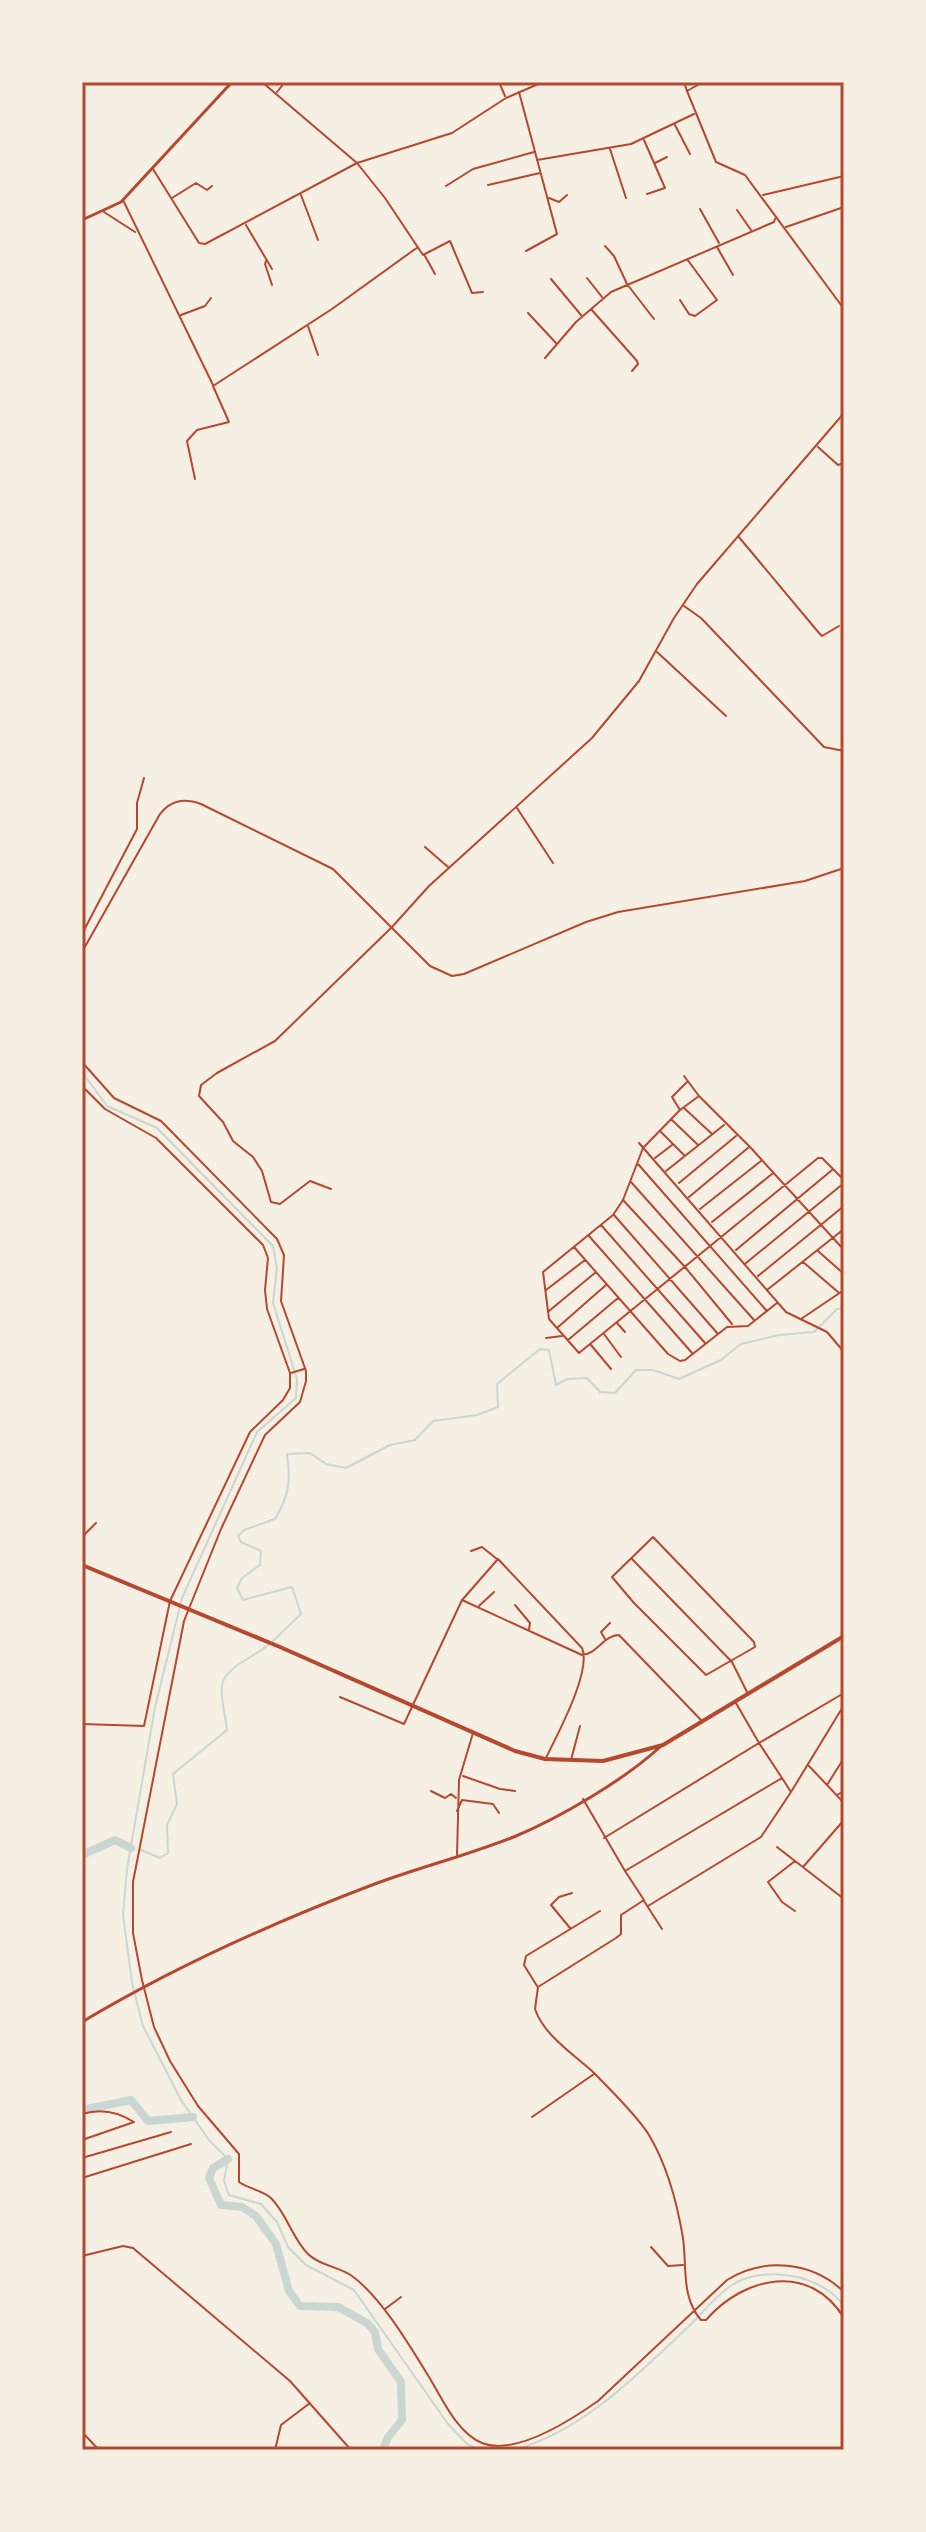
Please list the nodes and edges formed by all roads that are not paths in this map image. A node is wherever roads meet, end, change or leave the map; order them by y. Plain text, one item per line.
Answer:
1 (232, 82) edge
2 (262, 82) edge
3 (285, 82) edge
4 (499, 82) edge
5 (543, 82) edge
6 (684, 82) edge
7 (703, 82) edge
8 (519, 91) junction
9 (687, 91) junction
10 (276, 93) junction
11 (506, 98) junction
12 (695, 113) junction
13 (675, 123) junction
14 (643, 139) junction
15 (610, 148) junction
16 (535, 152) junction
17 (690, 154) dead end
18 (667, 157) dead end
19 (537, 160) junction
20 (357, 163) junction
21 (654, 163) junction
22 (153, 169) junction
23 (541, 173) junction
24 (844, 176) edge
25 (488, 185) dead end
26 (212, 186) dead end
27 (446, 186) dead end
28 (300, 194) junction
29 (647, 194) dead end
30 (567, 195) dead end
31 (762, 196) junction
32 (548, 198) junction
33 (626, 198) dead end
34 (171, 199) junction
35 (123, 200) junction
36 (844, 207) edge
37 (700, 209) dead end
38 (737, 210) dead end
39 (103, 212) junction
40 (776, 218) junction
41 (82, 220) edge
42 (245, 224) junction
43 (785, 228) junction
44 (752, 231) junction
45 (135, 232) dead end
46 (318, 240) dead end
47 (718, 245) junction
48 (605, 246) dead end
49 (418, 247) junction
50 (526, 251) dead end
51 (424, 255) junction
52 (687, 258) junction
53 (267, 261) junction
54 (272, 269) dead end
55 (435, 274) dead end
56 (733, 275) dead end
57 (587, 278) dead end
58 (551, 279) dead end
59 (627, 284) junction
60 (272, 285) dead end
61 (483, 292) dead end
62 (211, 298) dead end
63 (603, 298) junction
64 (680, 300) dead end
65 (590, 308) junction
66 (844, 309) edge
67 (528, 313) dead end
68 (180, 314) junction
69 (582, 316) junction
70 (654, 319) dead end
71 (307, 325) junction
72 (557, 344) junction
73 (318, 355) dead end
74 (545, 358) dead end
75 (632, 371) dead end
76 (213, 386) junction
77 (844, 413) edge
78 (817, 446) junction
79 (844, 463) edge
80 (195, 479) dead end
81 (738, 535) junction
82 (683, 605) junction
83 (839, 626) dead end
84 (656, 651) junction
85 (726, 716) dead end
86 (844, 751) edge
87 (144, 778) dead end
88 (516, 807) junction
89 (425, 847) dead end
90 (553, 863) dead end
91 (448, 868) junction
92 (844, 868) edge
93 (392, 927) junction
94 (82, 934) edge
95 (82, 952) edge
96 (82, 1062) edge
97 (684, 1076) dead end
98 (688, 1081) junction
99 (82, 1086) edge
100 (699, 1096) junction
101 (684, 1108) junction
102 (680, 1110) junction
103 (671, 1119) junction
104 (725, 1123) junction
105 (659, 1130) junction
106 (712, 1134) junction
107 (737, 1135) junction
108 (639, 1143) dead end
109 (673, 1144) junction
110 (698, 1145) junction
111 (750, 1147) junction
112 (643, 1148) junction
113 (685, 1156) junction
114 (654, 1160) junction
115 (762, 1160) junction
116 (638, 1163) junction
117 (833, 1169) junction
118 (665, 1172) junction
119 (773, 1173) junction
120 (844, 1181) edge
121 (631, 1182) junction
122 (677, 1184) junction
123 (785, 1185) junction
124 (331, 1189) dead end
125 (689, 1198) junction
126 (797, 1199) junction
127 (623, 1200) junction
128 (844, 1206) edge
129 (699, 1210) junction
130 (809, 1212) junction
131 (613, 1215) junction
132 (711, 1223) junction
133 (601, 1225) junction
134 (820, 1225) junction
135 (844, 1229) edge
136 (589, 1235) junction
137 (722, 1236) junction
138 (832, 1239) junction
139 (711, 1245) junction
140 (573, 1246) junction
141 (817, 1250) junction
142 (844, 1250) edge
143 (734, 1251) junction
144 (698, 1256) junction
145 (585, 1260) junction
146 (803, 1261) junction
147 (745, 1264) junction
148 (685, 1267) junction
149 (596, 1272) junction
150 (844, 1274) edge
151 (756, 1277) junction
152 (670, 1278) junction
153 (607, 1285) junction
154 (656, 1290) junction
155 (767, 1290) junction
156 (844, 1290) edge
157 (545, 1291) junction
158 (839, 1292) junction
159 (618, 1298) junction
160 (644, 1300) junction
161 (778, 1302) junction
162 (629, 1311) junction
163 (767, 1311) junction
164 (548, 1312) junction
165 (549, 1319) junction
166 (800, 1319) junction
167 (542, 1321) dead end
168 (754, 1321) junction
169 (616, 1322) junction
170 (732, 1325) junction
171 (556, 1329) junction
172 (625, 1332) dead end
173 (603, 1333) junction
174 (718, 1334) junction
175 (563, 1336) junction
176 (546, 1338) dead end
177 (567, 1341) junction
178 (842, 1343) edge
179 (590, 1344) junction
180 (706, 1344) junction
181 (844, 1352) edge
182 (693, 1354) junction
183 (621, 1357) dead end
184 (303, 1369) junction
185 (611, 1369) dead end
186 (291, 1373) junction
187 (96, 1523) dead end
188 (82, 1537) edge
189 (471, 1551) dead end
190 (632, 1558) junction
191 (498, 1559) junction
192 (82, 1565) edge
193 (494, 1592) dead end
194 (462, 1600) junction
195 (172, 1601) junction
196 (515, 1605) dead end
197 (478, 1607) junction
198 (187, 1608) junction
199 (610, 1623) dead end
200 (529, 1630) junction
201 (844, 1636) edge
202 (606, 1640) junction
203 (585, 1655) junction
204 (732, 1662) junction
205 (844, 1693) edge
206 (748, 1695) junction
207 (340, 1697) dead end
208 (736, 1703) junction
209 (844, 1705) edge
210 (414, 1707) junction
211 (702, 1721) junction
212 (82, 1724) edge
213 (580, 1726) dead end
214 (473, 1732) junction
215 (759, 1743) junction
216 (663, 1745) junction
217 (844, 1758) edge
218 (545, 1759) junction
219 (571, 1762) junction
220 (809, 1765) junction
221 (461, 1775) junction
222 (782, 1778) junction
223 (826, 1786) junction
224 (431, 1791) dead end
225 (515, 1791) dead end
226 (844, 1791) edge
227 (791, 1792) junction
228 (836, 1796) junction
229 (457, 1799) junction
230 (583, 1799) junction
231 (844, 1803) edge
232 (457, 1811) junction
233 (499, 1813) dead end
234 (844, 1820) edge
235 (604, 1838) junction
236 (777, 1847) dead end
237 (457, 1855) junction
238 (795, 1861) junction
239 (803, 1867) junction
240 (625, 1871) junction
241 (572, 1893) dead end
242 (844, 1899) edge
243 (644, 1900) junction
244 (648, 1906) junction
245 (600, 1911) dead end
246 (795, 1911) dead end
247 (571, 1929) junction
248 (662, 1929) dead end
249 (538, 1987) junction
250 (144, 1989) junction
251 (82, 2022) edge
252 (594, 2074) junction
253 (82, 2114) edge
254 (532, 2117) dead end
255 (171, 2132) dead end
256 (82, 2140) edge
257 (191, 2144) dead end
258 (82, 2158) edge
259 (82, 2178) edge
260 (651, 2247) dead end
261 (82, 2256) edge
262 (684, 2265) junction
263 (844, 2292) edge
264 (401, 2297) dead end
265 (384, 2310) junction
266 (694, 2312) junction
267 (844, 2318) edge
268 (310, 2402) junction
269 (82, 2432) edge
270 (96, 2446) junction
271 (90, 2450) edge
272 (99, 2450) edge
273 (275, 2450) edge
274 (351, 2450) edge

1 - 22 main road
2 - 10 street
3 - 10 street
4 - 11 street
5 - 8 street
6 - 9 street
7 - 9 street
8 - 11 street
8 - 16 street
9 - 12 street
10 - 20 street
11 - 20 street
12 - 13 street
12 - 31 street
13 - 14 street
13 - 17 street
14 - 15 street
14 - 21 street
15 - 19 street
15 - 33 street
16 - 19 street
16 - 27 street
18 - 21 street
19 - 23 street
20 - 28 street
20 - 49 street
21 - 29 street
22 - 34 street
22 - 35 main road
23 - 25 street
23 - 32 street
24 - 31 street
26 - 34 street
28 - 42 street
28 - 46 street
30 - 32 street
31 - 40 street
32 - 50 street
34 - 42 street
35 - 39 main road
35 - 68 street
36 - 43 street
37 - 47 street
38 - 44 street
39 - 41 main road
39 - 45 street
40 - 43 street
40 - 44 street
42 - 53 street
43 - 66 street
44 - 47 street
47 - 52 street
47 - 56 street
48 - 59 street
49 - 51 street
49 - 71 street
51 - 55 street
51 - 61 street
52 - 59 street
52 - 64 street
53 - 54 street
53 - 60 street
57 - 63 street
58 - 69 street
59 - 63 street
59 - 70 street
62 - 68 street
63 - 65 street
65 - 69 street
65 - 75 street
67 - 72 street
68 - 76 street
69 - 72 street
71 - 73 street
71 - 76 street
72 - 74 street
76 - 80 street
77 - 78 street
78 - 79 street
78 - 81 street
81 - 82 street
81 - 83 street
82 - 84 street
82 - 86 street
84 - 85 street
84 - 88 street
87 - 94 street
88 - 90 street
88 - 91 street
89 - 91 street
91 - 93 street
92 - 93 street
93 - 95 street
93 - 124 street
96 - 184 street
97 - 98 street
98 - 100 street
98 - 102 street
99 - 186 street
100 - 101 street
100 - 104 street
101 - 102 street
101 - 106 street
102 - 103 street
103 - 105 street
103 - 110 street
104 - 106 street
104 - 107 street
105 - 109 street
105 - 112 street
106 - 110 street
107 - 111 street
107 - 122 street
108 - 112 street
109 - 113 street
109 - 114 street
110 - 113 street
111 - 115 street
111 - 125 street
112 - 114 street
112 - 116 street
113 - 118 street
114 - 118 street
115 - 119 street
115 - 129 street
116 - 121 street
116 - 139 street
117 - 120 street
117 - 123 street
117 - 126 street
118 - 122 street
119 - 123 street
119 - 132 street
120 - 130 street
121 - 127 street
121 - 144 street
122 - 125 street
123 - 126 street
123 - 137 street
125 - 129 street
126 - 130 street
126 - 143 street
127 - 131 street
127 - 148 street
128 - 134 street
129 - 132 street
130 - 134 street
130 - 147 street
131 - 133 street
131 - 152 street
132 - 137 street
133 - 136 street
133 - 154 street
134 - 138 street
134 - 151 street
135 - 138 street
136 - 140 street
136 - 160 street
137 - 139 street
137 - 143 street
138 - 141 street
138 - 142 street
139 - 144 street
139 - 163 street
140 - 145 street
140 - 157 street
141 - 146 street
141 - 150 street
143 - 147 street
144 - 148 street
144 - 168 street
145 - 149 street
145 - 157 street
146 - 155 street
146 - 158 street
147 - 151 street
148 - 152 street
148 - 170 street
149 - 153 street
149 - 164 street
151 - 155 street
152 - 154 street
152 - 174 street
153 - 159 street
153 - 171 street
154 - 160 street
154 - 180 street
155 - 161 street
156 - 158 street
157 - 164 street
158 - 166 street
159 - 162 street
159 - 177 street
160 - 162 street
160 - 182 street
161 - 163 street
161 - 166 street
162 - 169 street
162 - 182 street
163 - 168 street
164 - 165 street
165 - 167 street
165 - 171 street
166 - 178 street
168 - 170 street
169 - 172 street
169 - 173 street
170 - 174 street
171 - 175 street
173 - 179 street
173 - 183 street
174 - 180 street
175 - 176 street
175 - 177 street
177 - 179 street
178 - 181 street
179 - 185 street
180 - 182 street
184 - 186 street
184 - 198 street
186 - 195 street
187 - 188 street
189 - 191 street
190 - 204 street
190 - 204 street
190 - 204 street
191 - 194 street
191 - 203 street
192 - 195 highway
193 - 197 street
194 - 197 street
194 - 210 street
195 - 198 highway
195 - 212 street
196 - 200 street
197 - 200 street
198 - 210 highway
198 - 250 street
199 - 202 street
200 - 203 street
201 - 206 highway
202 - 203 street
202 - 211 street
203 - 218 street
204 - 206 street
205 - 215 street
206 - 208 highway
207 - 210 street
208 - 211 highway
208 - 215 street
209 - 220 street
210 - 214 highway
211 - 216 highway
213 - 219 street
214 - 218 highway
214 - 221 street
215 - 222 street
215 - 235 street
216 - 219 highway
216 - 230 main road
217 - 223 street
218 - 219 highway
220 - 223 street
220 - 227 street
221 - 225 street
221 - 229 street
222 - 227 street
222 - 240 street
223 - 228 street
224 - 229 street
226 - 228 street
227 - 244 street
228 - 231 street
229 - 232 street
230 - 235 street
230 - 237 main road
232 - 233 street
232 - 237 street
234 - 239 street
235 - 240 street
236 - 238 street
237 - 250 main road
238 - 239 street
238 - 246 street
239 - 242 street
240 - 243 street
241 - 247 street
243 - 244 street
243 - 249 street
244 - 248 street
245 - 247 street
247 - 249 street
249 - 252 street
250 - 251 main road
250 - 265 street
252 - 254 street
252 - 262 street
253 - 256 street
255 - 258 street
257 - 259 street
260 - 262 street
261 - 268 street
262 - 266 street
263 - 266 street
264 - 265 street
265 - 266 street
266 - 267 street
268 - 273 street
268 - 274 street
269 - 270 street
270 - 271 street
270 - 272 street

